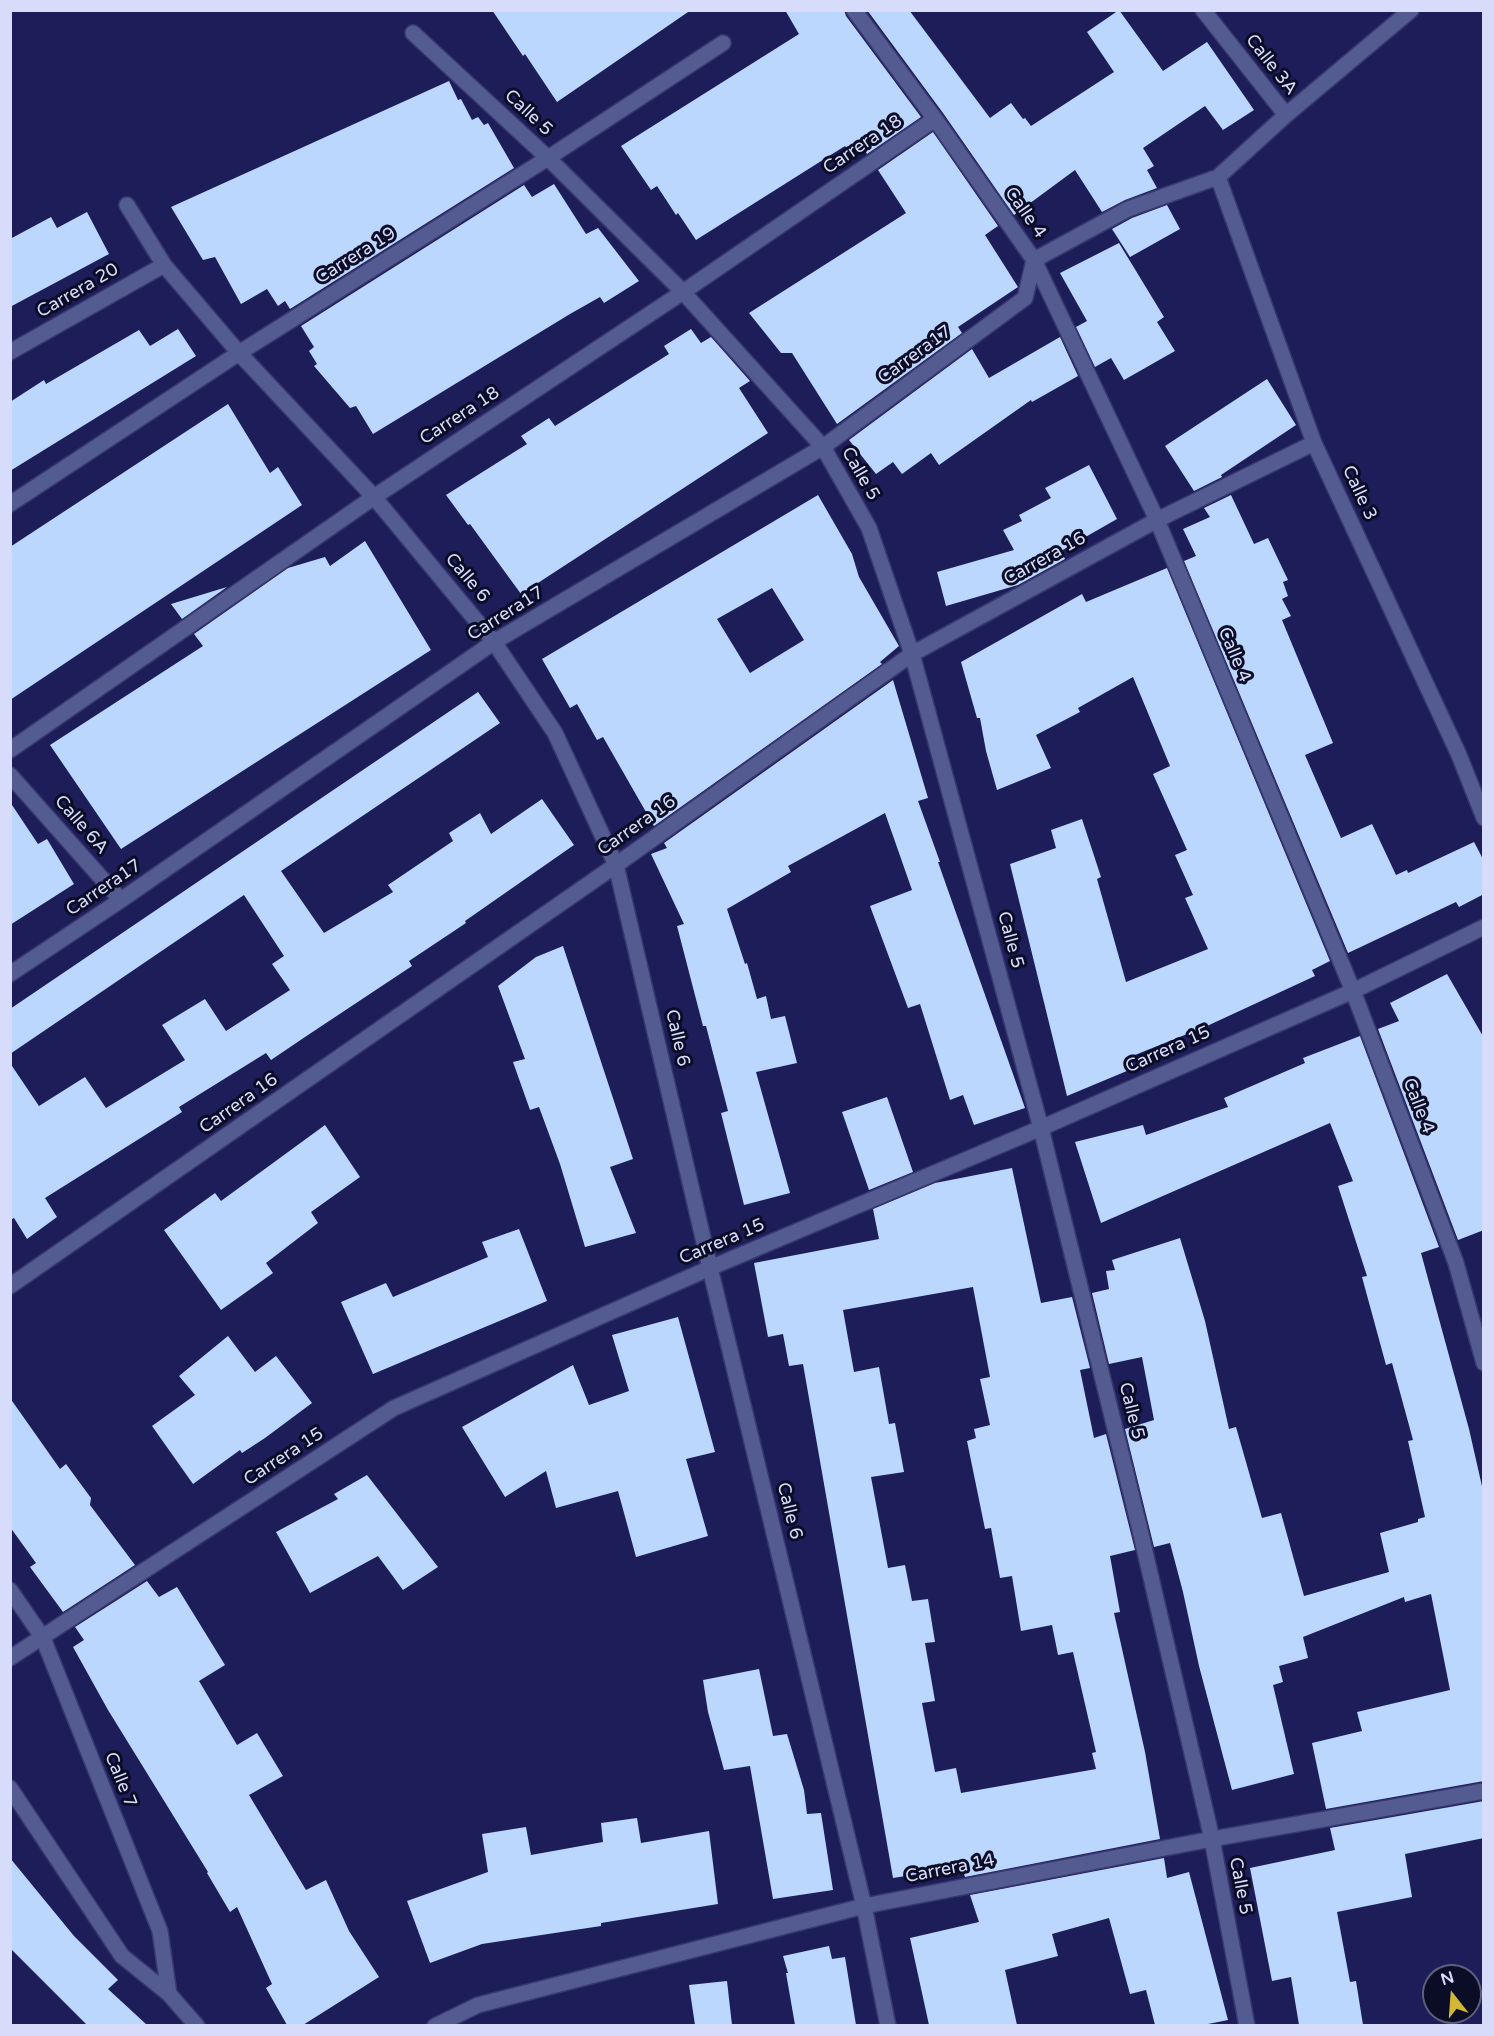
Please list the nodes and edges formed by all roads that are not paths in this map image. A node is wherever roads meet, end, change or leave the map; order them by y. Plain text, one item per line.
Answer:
1 (854, 10) edge
2 (1203, 10) edge
3 (1411, 10) edge
4 (413, 33) dead end
5 (723, 43) dead end
6 (1286, 115) junction
7 (935, 119) junction
8 (548, 158) junction
9 (1218, 177) junction
10 (127, 205) dead end
11 (1034, 260) junction
12 (164, 265) junction
13 (683, 292) junction
14 (10, 352) edge
15 (239, 353) junction
16 (1314, 443) junction
17 (822, 447) junction
18 (374, 497) junction
19 (10, 504) edge
20 (1157, 520) junction
21 (494, 642) junction
22 (912, 654) junction
23 (10, 750) edge
24 (10, 775) edge
25 (1484, 818) edge
26 (616, 865) junction
27 (122, 900) junction
28 (1484, 927) edge
29 (10, 974) edge
30 (1353, 991) junction
31 (1041, 1128) junction
32 (710, 1268) junction
33 (10, 1286) edge
34 (1484, 1363) edge
35 (10, 1590) edge
36 (43, 1638) junction
37 (10, 1658) edge
38 (10, 1788) edge
39 (1484, 1791) edge
40 (1212, 1839) junction
41 (864, 1906) junction
42 (169, 1994) junction
43 (197, 2025) edge
44 (435, 2025) edge
45 (888, 2025) edge
46 (1247, 2025) edge

1 - 7 street, Calle 4
2 - 6 street, Calle 3A
3 - 6 street
4 - 8 street, Calle 5
5 - 8 street, Carrera 19
6 - 9 street
7 - 11 street, Calle 4
7 - 13 street, Carrera 18
8 - 13 street, Calle 5
8 - 15 street, Carrera 19
9 - 11 street
9 - 16 street, Calle 3
10 - 12 street, Calle 6
11 - 17 street, Carrera17
11 - 20 street, Calle 4
12 - 14 street, Carrera 20
12 - 15 street, Calle 6
13 - 17 street, Calle 5
13 - 18 street, Carrera 18
15 - 18 street, Calle 6
15 - 19 street, Carrera 19
16 - 20 street, Carrera 16
16 - 25 street, Calle 3
17 - 21 street, Carrera17
17 - 22 street, Calle 5
18 - 21 street, Calle 6
18 - 23 street, Carrera 18
20 - 22 street, Carrera 16
20 - 30 street, Calle 4
21 - 26 street, Calle 6
21 - 27 street, Carrera17
22 - 26 street, Carrera 16
22 - 31 street, Calle 5
24 - 27 street, Calle 6A
26 - 32 street, Calle 6
26 - 33 street, Carrera 16
27 - 29 street, Carrera17
28 - 30 street, Carrera 15
30 - 31 street, Carrera 15
30 - 34 street, Calle 4
31 - 32 street, Carrera 15
31 - 40 street, Calle 5
32 - 36 street, Carrera 15
32 - 41 street, Calle 6
35 - 36 street, Calle 7
36 - 37 street, Carrera 15
36 - 42 street, Calle 7
38 - 42 street
39 - 40 street, Carrera 14
40 - 41 street, Carrera 14
40 - 46 street, Calle 5
41 - 44 street, Carrera 14
41 - 45 street, Calle 6
42 - 43 street

